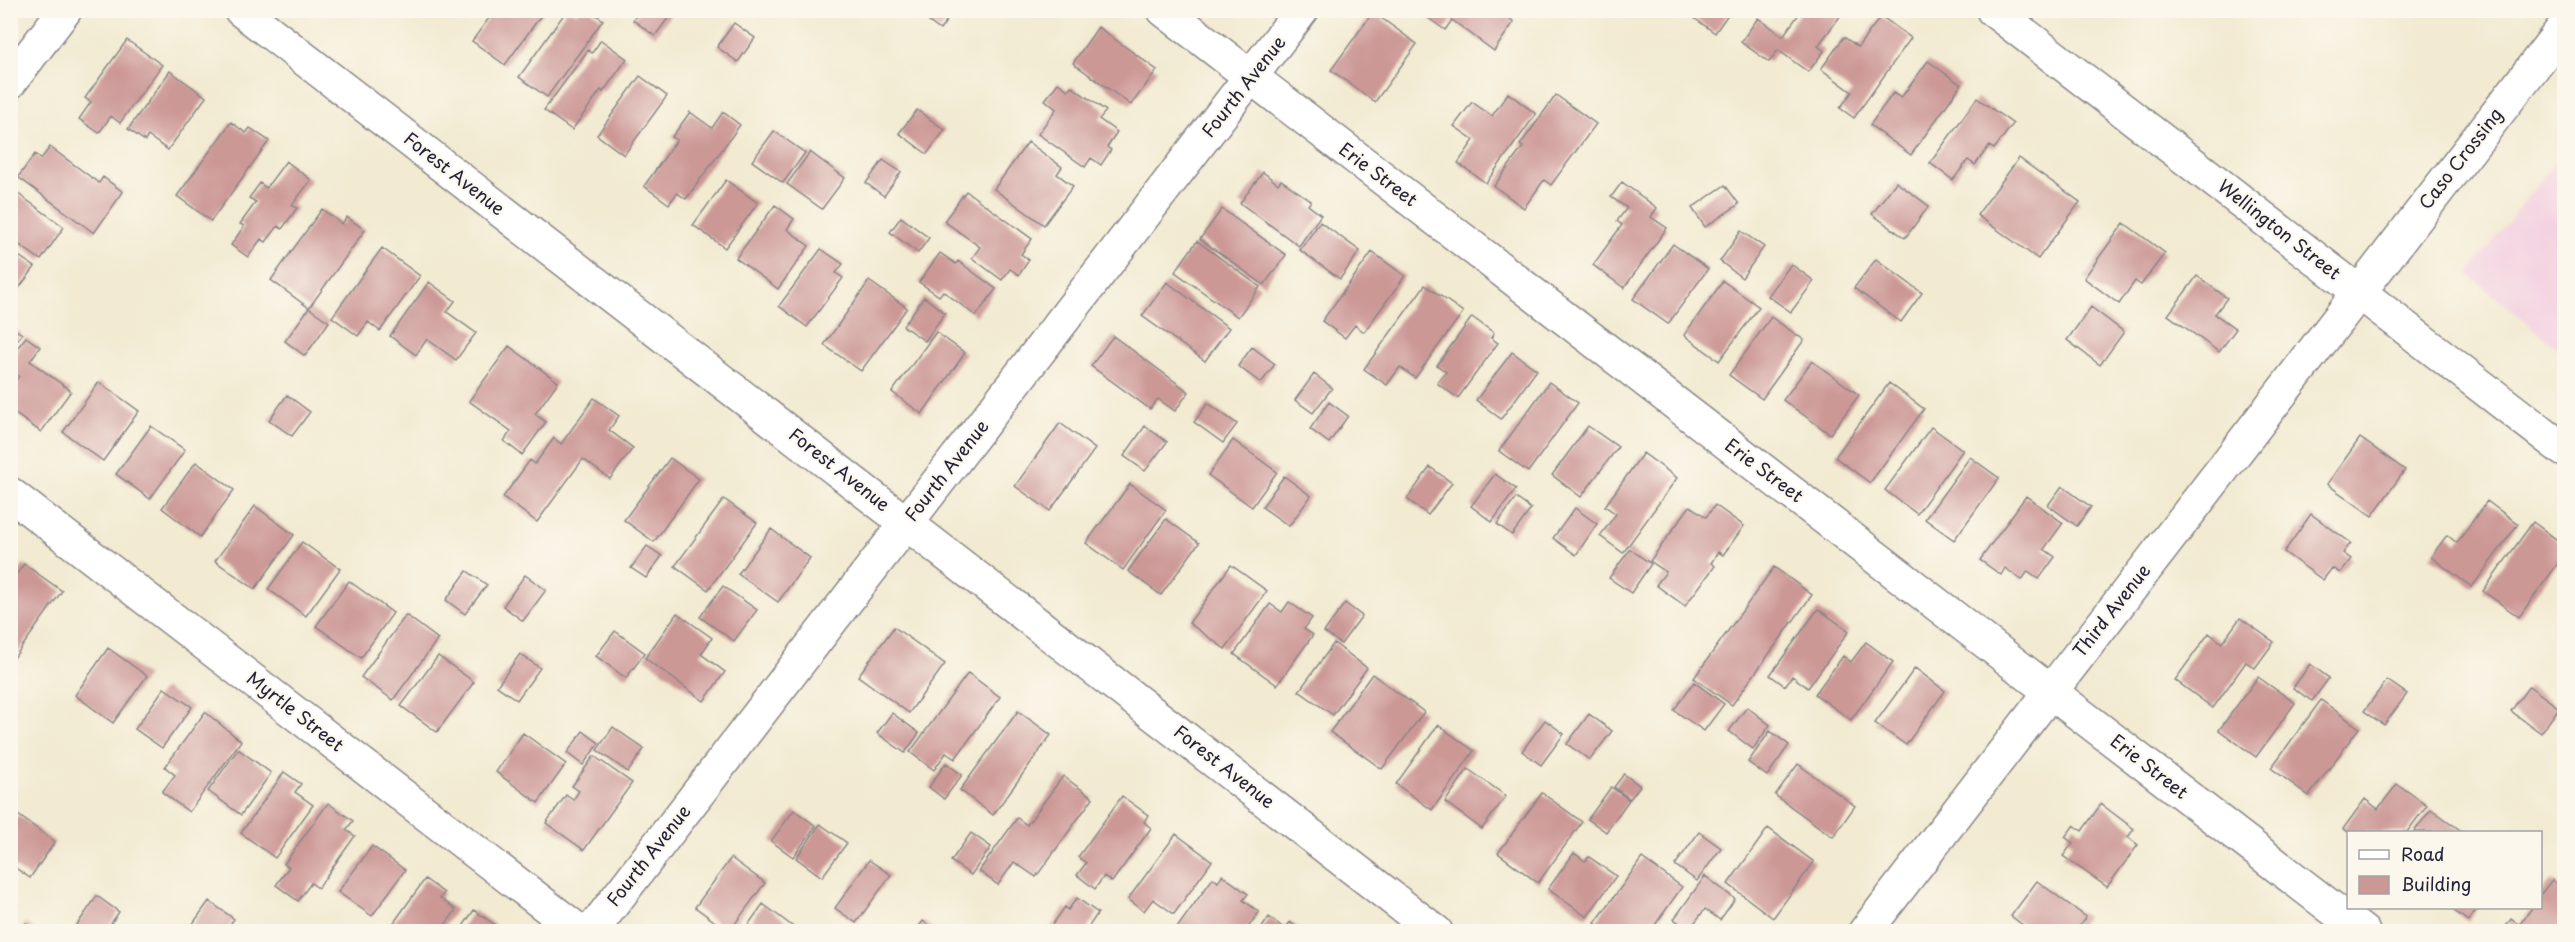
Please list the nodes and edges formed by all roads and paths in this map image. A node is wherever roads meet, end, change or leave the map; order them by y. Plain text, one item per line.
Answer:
1 (65, 10) edge
2 (241, 10) edge
3 (1164, 10) edge
4 (1302, 10) edge
5 (1993, 10) edge
6 (2565, 27) edge
7 (1251, 77) junction
8 (10, 82) edge
9 (2358, 291) junction
10 (2565, 450) edge
11 (10, 494) edge
12 (907, 522) junction
13 (2050, 691) junction
14 (580, 932) edge
15 (591, 932) edge
16 (1436, 932) edge
17 (1865, 932) edge
18 (2363, 932) edge

1 - 8 street
2 - 12 street, Forest Avenue
3 - 7 street, Erie Street
4 - 7 street, Fourth Avenue
5 - 9 street, Wellington Street
6 - 9 street, Caso Crossing
7 - 12 street, Fourth Avenue
7 - 13 street, Erie Street
9 - 10 street, Wellington Street
9 - 13 street, Third Avenue
11 - 14 street, Myrtle Street
12 - 15 street, Fourth Avenue
12 - 16 street, Forest Avenue
13 - 17 street, Third Avenue
13 - 18 street, Erie Street

